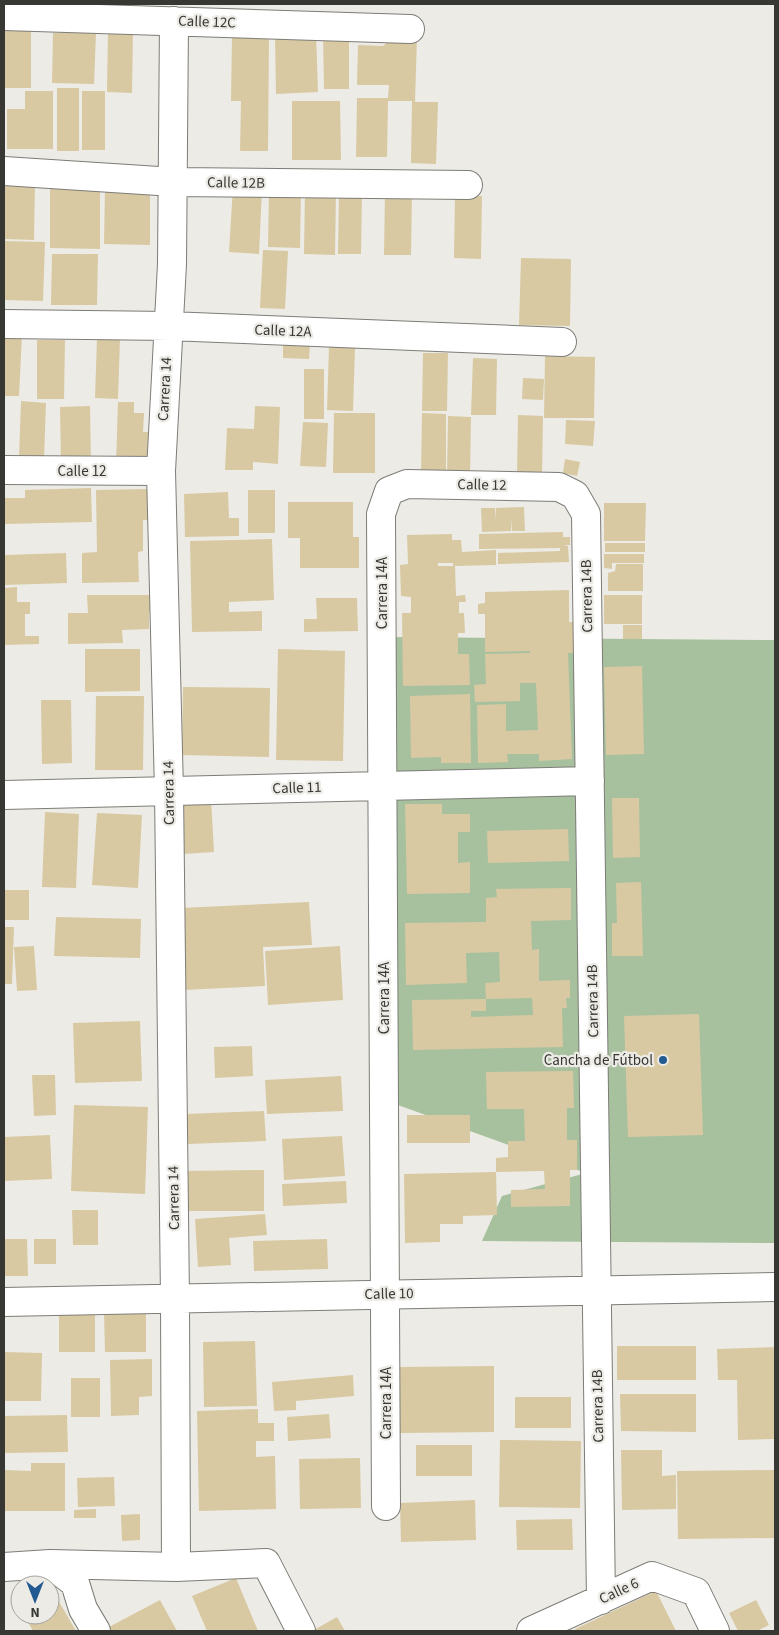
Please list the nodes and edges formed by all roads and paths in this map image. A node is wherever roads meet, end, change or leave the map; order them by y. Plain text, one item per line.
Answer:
1 (163, 15) edge
2 (4, 16) edge
3 (410, 29) dead end
4 (4, 171) edge
5 (174, 182) junction
6 (468, 185) dead end
7 (4, 324) edge
8 (169, 326) junction
9 (562, 342) dead end
10 (4, 470) edge
11 (161, 471) junction
12 (390, 491) joint
13 (575, 494) joint
14 (590, 780) junction
15 (383, 785) junction
16 (169, 791) junction
17 (4, 795) edge
18 (775, 1287) edge
19 (597, 1290) junction
20 (386, 1294) junction
21 (175, 1299) junction
22 (4, 1302) edge
23 (386, 1506) dead end
24 (50, 1564) junction
25 (4, 1567) edge
26 (176, 1567) junction
27 (601, 1600) junction
28 (710, 1630) edge
29 (96, 1631) edge
30 (300, 1631) edge
31 (531, 1631) edge

1 - 2 street, Calle 12C
1 - 3 street, Calle 12C
1 - 5 street, Carrera 14
4 - 5 street, Calle 12B
5 - 6 street, Calle 12B
5 - 8 street, Carrera 14
7 - 8 street, Calle 12A
8 - 9 street, Calle 12A
8 - 11 street, Carrera 14
10 - 11 street, Calle 12
11 - 16 street, Carrera 14
12 - 13 street, Calle 12
12 - 15 street, Carrera 14A
13 - 14 street, Carrera 14B
14 - 15 street, Calle 11
14 - 19 street, Carrera 14B
15 - 16 street, Calle 11
15 - 20 street, Carrera 14A
16 - 17 street, Calle 11
16 - 21 street, Carrera 14
18 - 19 street, Calle 10
19 - 20 street, Calle 10
19 - 27 street, Carrera 14B
20 - 21 street, Calle 10
20 - 23 street, Carrera 14A
21 - 22 street, Calle 10
21 - 26 street, Carrera 14
24 - 25 street
24 - 26 street
24 - 29 street
26 - 30 street
27 - 28 street, Calle 6
27 - 31 street, Calle 6

